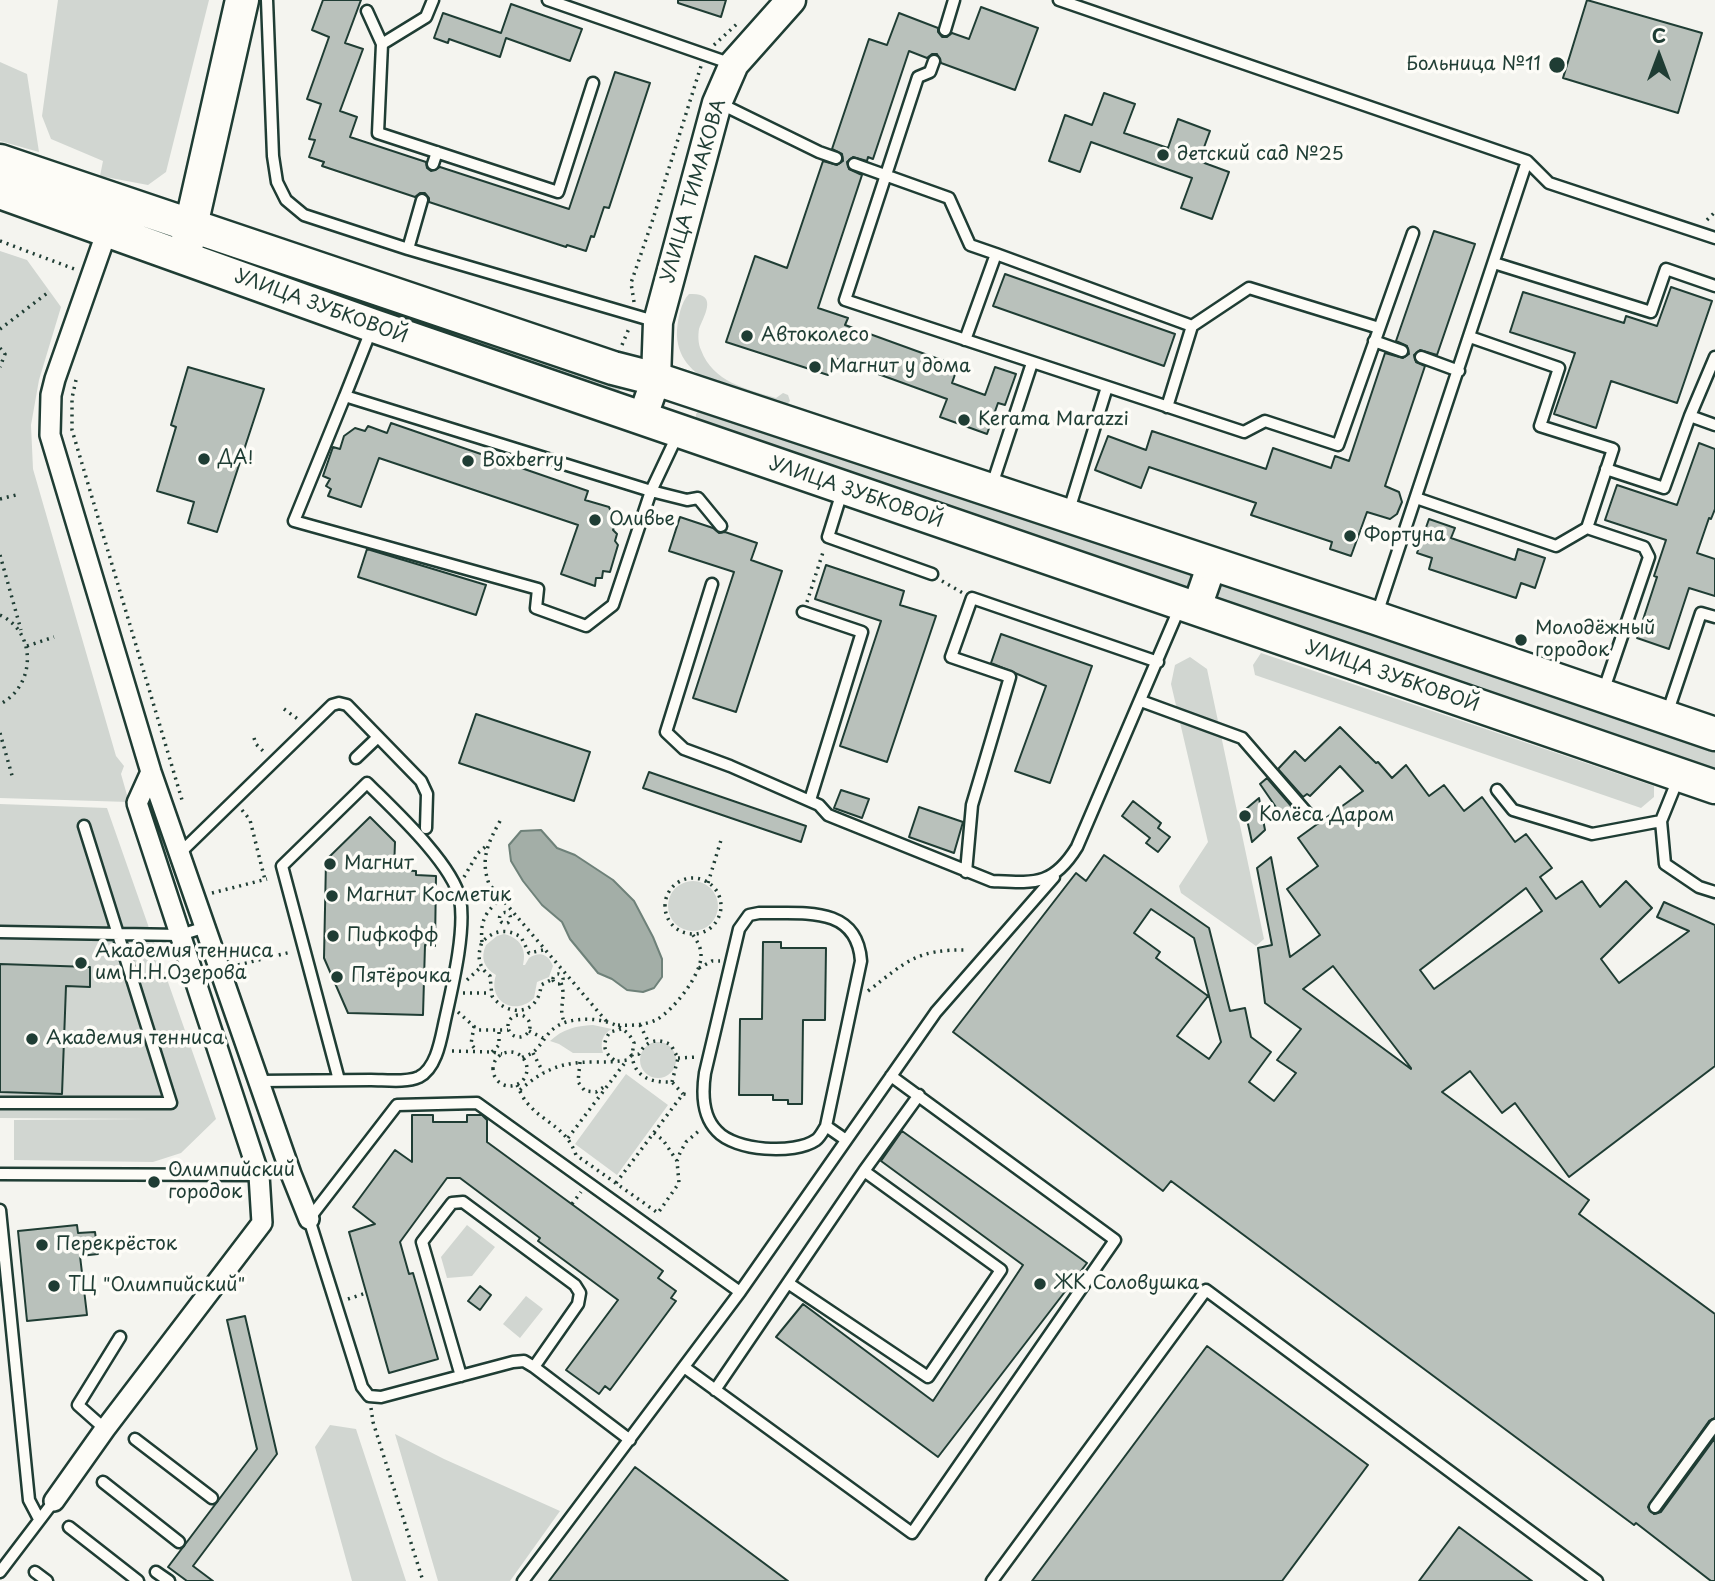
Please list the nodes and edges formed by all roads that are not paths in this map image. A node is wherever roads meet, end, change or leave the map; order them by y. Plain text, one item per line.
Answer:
1 (242, 0) edge
2 (267, 0) edge
3 (433, 0) edge
4 (548, 0) edge
5 (791, 0) edge
6 (954, 0) edge
7 (1059, 0) edge
8 (367, 11) dead end
9 (945, 30) dead end
10 (382, 44) junction
11 (934, 61) dead end
12 (734, 64) junction
13 (593, 83) dead end
14 (717, 103) junction
15 (437, 152) junction
16 (836, 158) dead end
17 (0, 161) edge
18 (1527, 161) junction
19 (433, 164) dead end
20 (854, 164) dead end
21 (885, 174) junction
22 (0, 192) edge
23 (422, 200) dead end
24 (190, 226) junction
25 (107, 231) junction
26 (1413, 233) dead end
27 (1715, 238) edge
28 (408, 249) junction
29 (996, 254) junction
30 (184, 258) junction
31 (1494, 263) junction
32 (1715, 286) edge
33 (647, 318) junction
34 (374, 326) junction
35 (1192, 326) junction
36 (1379, 328) junction
37 (1470, 337) junction
38 (965, 340) junction
39 (1374, 341) junction
40 (1402, 351) dead end
41 (1715, 357) edge
42 (1421, 358) dead end
43 (1032, 363) junction
44 (1459, 370) junction
45 (656, 379) junction
46 (1107, 387) junction
47 (345, 396) junction
48 (1167, 407) junction
49 (1690, 416) junction
50 (642, 419) junction
51 (1715, 425) edge
52 (678, 432) junction
53 (1606, 469) junction
54 (843, 489) junction
55 (990, 490) junction
56 (651, 491) junction
57 (1416, 498) junction
58 (1067, 516) junction
59 (721, 526) dead end
60 (1587, 528) junction
61 (1212, 564) junction
62 (932, 574) road end
63 (712, 584) dead end
64 (1188, 608) junction
65 (803, 612) road end
66 (1715, 617) edge
67 (1376, 618) junction
68 (1158, 662) junction
69 (1602, 695) junction
70 (1141, 701) junction
71 (1666, 717) junction
72 (1715, 734) edge
73 (378, 737) junction
74 (356, 758) dead end
75 (151, 772) junction
76 (1679, 775) junction
77 (1715, 787) edge
78 (1497, 790) dead end
79 (810, 800) junction
80 (1307, 813) dead end
81 (1661, 821) junction
82 (84, 826) dead end
83 (426, 828) dead end
84 (180, 853) junction
85 (966, 872) junction
86 (1054, 877) junction
87 (1715, 892) edge
88 (205, 927) junction
89 (0, 932) edge
90 (119, 934) junction
91 (180, 935) junction
92 (891, 1076) junction
93 (339, 1080) junction
94 (259, 1081) junction
95 (919, 1095) junction
96 (0, 1103) edge
97 (826, 1126) junction
98 (846, 1140) junction
99 (864, 1171) junction
100 (0, 1174) edge
101 (291, 1174) junction
102 (259, 1175) junction
103 (0, 1210) edge
104 (309, 1219) junction
105 (788, 1283) junction
106 (740, 1292) junction
107 (120, 1337) dead end
108 (534, 1367) junction
109 (684, 1367) junction
110 (461, 1376) junction
111 (715, 1390) junction
112 (1715, 1425) edge
113 (105, 1429) junction
114 (135, 1439) dead end
115 (630, 1440) junction
116 (103, 1482) dead end
117 (212, 1498) dead end
118 (54, 1501) joint
119 (1655, 1507) dead end
120 (39, 1519) junction
121 (69, 1527) dead end
122 (179, 1542) dead end
123 (0, 1572) edge
124 (35, 1572) dead end
125 (156, 1572) dead end
126 (47, 1581) edge
127 (138, 1581) edge
128 (169, 1581) edge
129 (523, 1581) edge
130 (992, 1581) edge
131 (1597, 1581) edge

1 - 24 main road
2 - 28 lane
3 - 10 lane
4 - 12 lane
5 - 12 street, УЛИЦА ТИМАКОВА
6 - 9 lane
7 - 18 lane
8 - 10 lane
10 - 15 lane
11 - 21 lane
12 - 14 street, УЛИЦА ТИМАКОВА
13 - 15 lane
14 - 16 lane
14 - 33 street, УЛИЦА ТИМАКОВА
15 - 19 lane
17 - 24 main road, УЛИЦА ЗУБКОВОЙ
18 - 27 lane
18 - 31 lane
20 - 21 lane
21 - 29 lane
21 - 38 lane
22 - 25 main road, УЛИЦА ЗУБКОВОЙ
23 - 28 lane
24 - 30 main road
24 - 45 main road, УЛИЦА ЗУБКОВОЙ
25 - 30 main road, УЛИЦА ЗУБКОВОЙ
25 - 75 street
26 - 36 lane
28 - 33 lane
29 - 35 lane
29 - 38 lane
30 - 34 main road, УЛИЦА ЗУБКОВОЙ
31 - 32 lane
31 - 37 lane
33 - 45 street, УЛИЦА ТИМАКОВА
34 - 47 lane
34 - 50 main road, УЛИЦА ЗУБКОВОЙ
35 - 36 lane
35 - 48 lane
36 - 39 lane
37 - 44 lane
37 - 53 lane
38 - 43 lane
39 - 40 lane
39 - 48 lane
41 - 49 lane
42 - 44 lane
43 - 46 lane
43 - 55 lane
44 - 57 lane
45 - 50 street, УЛИЦА ТИМАКОВА
45 - 55 main road, УЛИЦА ЗУБКОВОЙ
46 - 48 lane
46 - 58 lane
47 - 56 lane
47 - 56 lane
49 - 51 lane
49 - 53 lane
50 - 52 main road, УЛИЦА ЗУБКОВОЙ
52 - 54 main road, УЛИЦА ЗУБКОВОЙ
52 - 56 lane
53 - 60 lane
54 - 62 lane
54 - 64 main road, УЛИЦА ЗУБКОВОЙ
55 - 58 main road, УЛИЦА ЗУБКОВОЙ
56 - 59 lane
57 - 60 lane
57 - 67 lane
58 - 61 main road, УЛИЦА ЗУБКОВОЙ
60 - 69 lane
61 - 64 street
61 - 67 main road, УЛИЦА ЗУБКОВОЙ
63 - 79 lane
64 - 68 lane
64 - 76 main road, УЛИЦА ЗУБКОВОЙ
65 - 79 lane
66 - 71 lane
67 - 69 main road, УЛИЦА ЗУБКОВОЙ
68 - 70 lane
68 - 85 lane
69 - 71 main road, УЛИЦА ЗУБКОВОЙ
70 - 80 lane
70 - 86 lane
71 - 72 main road, УЛИЦА ЗУБКОВОЙ
73 - 74 lane
73 - 83 lane
73 - 84 lane
75 - 84 street
75 - 91 street
76 - 77 main road, УЛИЦА ЗУБКОВОЙ
76 - 81 lane
78 - 81 lane
79 - 85 lane
81 - 87 lane
82 - 90 lane
84 - 88 street
85 - 86 lane
86 - 92 lane
88 - 91 lane
88 - 94 street
89 - 90 lane
90 - 91 lane
90 - 96 lane
91 - 102 street
92 - 95 lane
92 - 98 lane
93 - 93 lane
93 - 94 lane
94 - 101 street
95 - 99 lane
95 - 111 lane
97 - 97 lane
97 - 98 lane
98 - 106 lane
99 - 105 lane
99 - 105 lane
100 - 102 lane
101 - 102 street
101 - 104 street
102 - 113 street
103 - 120 lane
104 - 106 lane
104 - 110 lane
105 - 111 lane
106 - 109 lane
107 - 113 lane
108 - 110 lane
108 - 110 lane
108 - 115 lane
109 - 111 lane
109 - 115 lane
112 - 119 lane
113 - 118 street
114 - 117 lane
115 - 129 lane
116 - 122 lane
118 - 120 lane
120 - 123 lane
121 - 127 lane
124 - 126 lane
125 - 128 lane
130 - 131 lane

